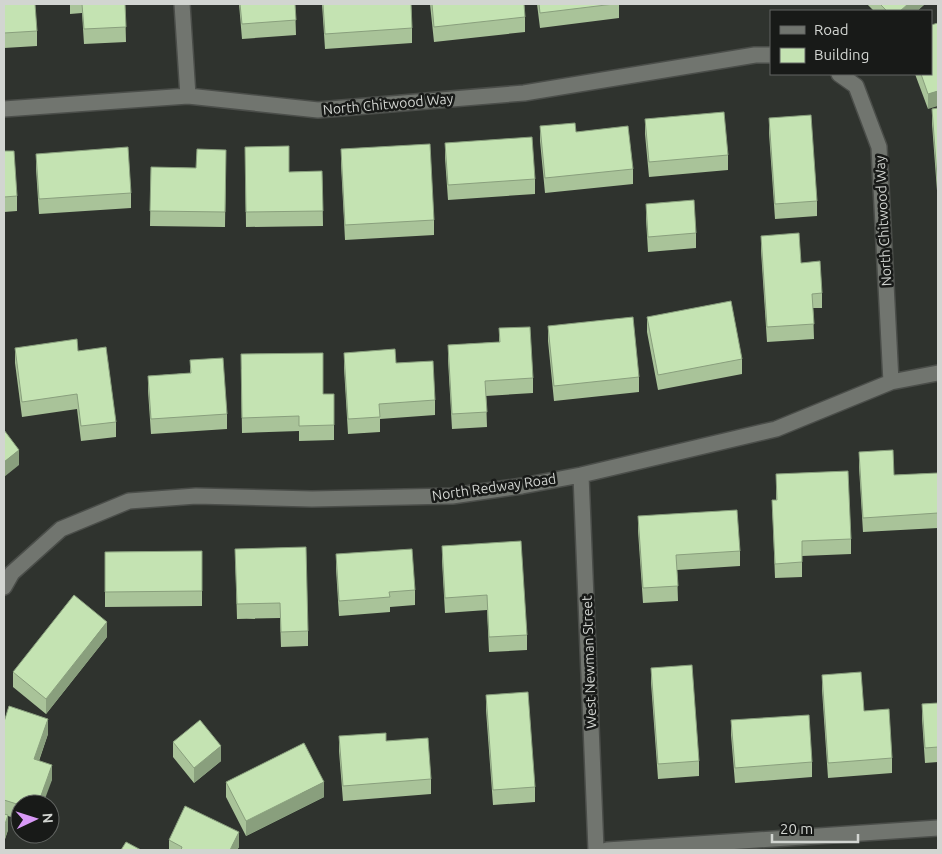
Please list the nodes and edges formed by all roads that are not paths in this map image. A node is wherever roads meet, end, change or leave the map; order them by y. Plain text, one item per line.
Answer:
1 (182, 4) edge
2 (770, 55) edge
3 (840, 75) edge
4 (188, 96) junction
5 (4, 109) edge
6 (938, 373) edge
7 (890, 382) junction
8 (582, 475) junction
9 (4, 587) edge
10 (938, 828) edge
11 (596, 850) edge
12 (607, 850) edge

1 - 4 street
2 - 4 street, North Chitwood Way
3 - 7 street, North Chitwood Way
4 - 5 street, North Chitwood Way
6 - 7 street, North Redway Road
7 - 8 street, North Redway Road
8 - 9 street, North Redway Road
8 - 11 street, West Newman Street
10 - 12 street

